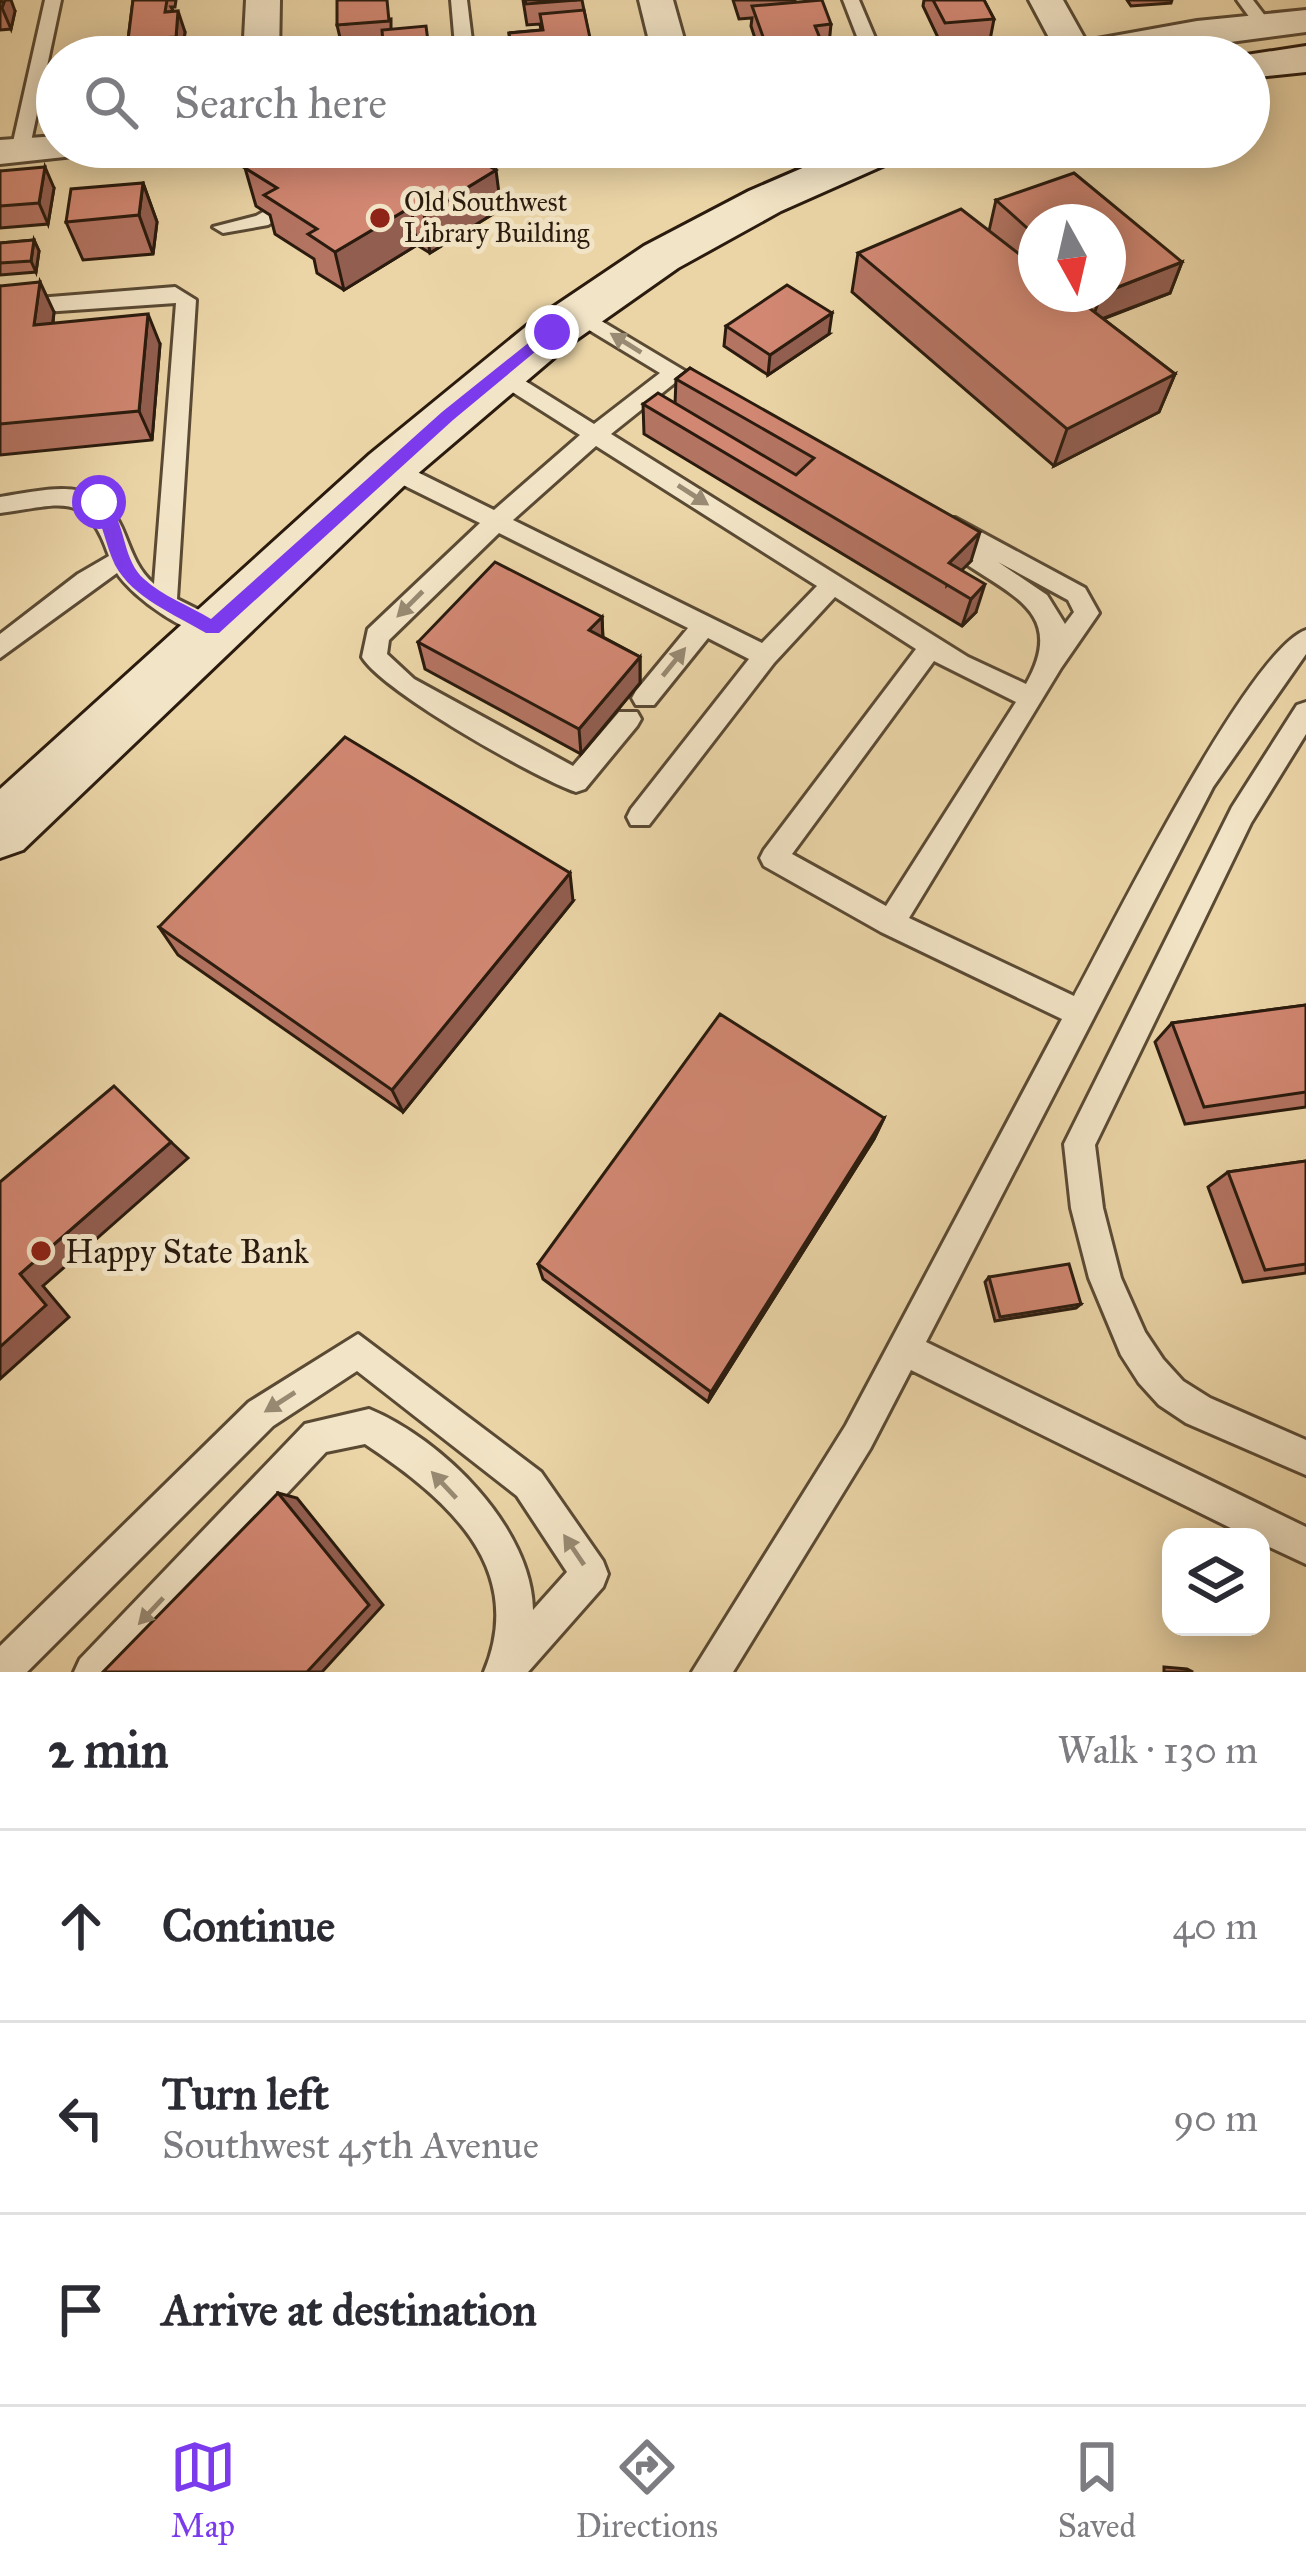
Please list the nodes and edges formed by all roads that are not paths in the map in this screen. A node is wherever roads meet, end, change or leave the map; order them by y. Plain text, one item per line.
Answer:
1 (53, 0) edge
2 (263, 0) edge
3 (460, 0) edge
4 (656, 0) edge
5 (851, 0) edge
6 (1046, 0) edge
7 (1255, 13) edge
8 (1306, 21) edge
9 (43, 36) edge
10 (262, 36) edge
11 (463, 36) edge
12 (665, 36) edge
13 (866, 36) edge
14 (1059, 36) edge
15 (1152, 36) edge
16 (1306, 59) edge
17 (36, 60) edge
18 (1270, 63) edge
19 (10, 152) edge
20 (834, 168) edge
21 (322, 186) edge
22 (223, 227) dead end
23 (0, 308) edge
24 (578, 314) junction
25 (674, 373) junction
26 (499, 374) junction
27 (732, 405) edge
28 (595, 431) junction
29 (389, 468) junction
30 (0, 505) edge
31 (493, 522) junction
32 (122, 560) junction
33 (833, 584) junction
34 (189, 615) junction
35 (704, 626) junction
36 (1306, 640) edge
37 (931, 647) junction
38 (0, 648) edge
39 (765, 656) junction
40 (1052, 661) junction
41 (1031, 697) junction
42 (1306, 712) edge
43 (6, 814) edge
44 (640, 817) dead end
45 (891, 923) junction
46 (1081, 1014) junction
47 (904, 1349) junction
48 (1306, 1458) edge
49 (1306, 1546) edge
50 (507, 1667) edge
51 (0, 1672) edge
52 (94, 1672) edge
53 (711, 1672) edge

1 - 9 lane
2 - 10 street
3 - 11 lane
4 - 12 street
5 - 13 lane
6 - 14 street
7 - 8 street
7 - 15 street
16 - 18 main road
17 - 19 lane
20 - 24 main road
21 - 22 lane
23 - 34 lane
25 -> 24 lane
24 - 26 main road
25 - 27 lane
25 - 28 lane
26 - 28 lane
26 - 29 main road
28 - 31 lane
28 -> 33 lane
29 - 31 lane
29 - 34 main road
30 - 32 lane
31 - 35 lane
31 -> 35 lane
32 - 34 lane
32 - 38 lane
33 - 37 lane
33 - 39 lane
34 - 43 main road
35 - 39 lane
36 - 46 lane
37 - 41 lane
37 - 45 lane
39 - 44 lane
40 - 40 lane
40 - 41 lane
41 - 45 lane
42 - 48 lane
45 - 46 lane
46 - 47 lane
47 - 49 lane
47 - 53 lane
50 -> 51 lane
50 -> 52 lane

